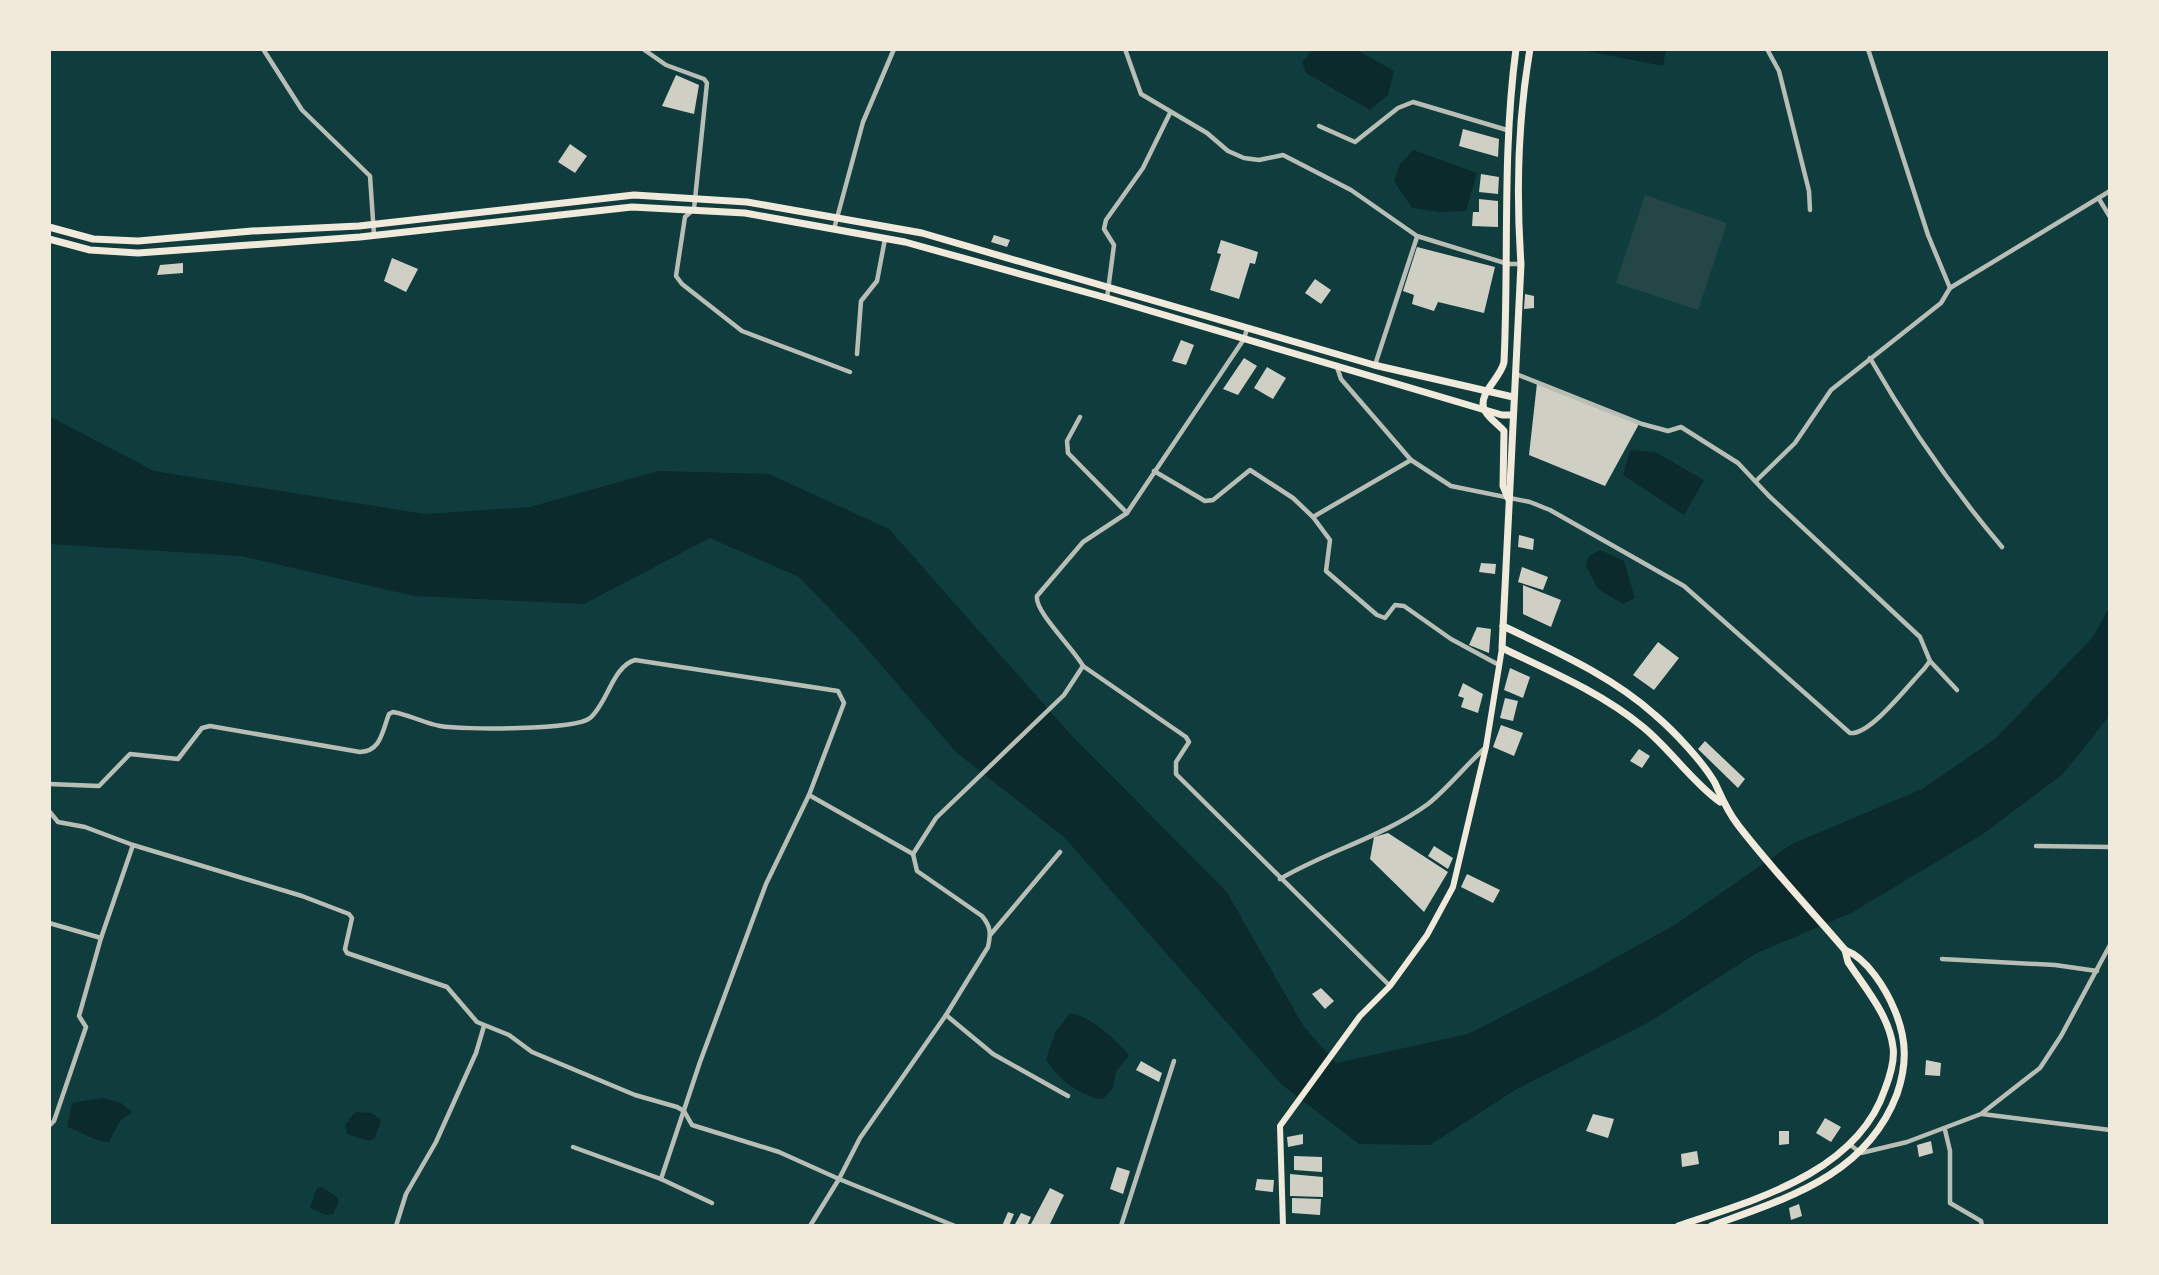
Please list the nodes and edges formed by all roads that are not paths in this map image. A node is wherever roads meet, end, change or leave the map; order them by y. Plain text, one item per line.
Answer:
1 (263, 49) edge
2 (643, 49) edge
3 (894, 49) edge
4 (1125, 49) edge
5 (1516, 49) edge
6 (1530, 49) edge
7 (1767, 49) edge
8 (1868, 49) edge
9 (1170, 113) junction
10 (1319, 126) dead end
11 (1507, 130) junction
12 (2110, 191) edge
13 (695, 197) junction
14 (2099, 199) junction
15 (552, 205) junction
16 (694, 209) junction
17 (1810, 210) dead end
18 (555, 216) junction
19 (442, 217) junction
20 (836, 217) junction
21 (2110, 217) edge
22 (372, 225) junction
23 (49, 227) edge
24 (442, 229) junction
25 (834, 230) junction
26 (922, 233) junction
27 (212, 234) junction
28 (374, 235) junction
29 (1417, 236) junction
30 (49, 239) edge
31 (886, 239) junction
32 (214, 246) junction
33 (969, 246) junction
34 (919, 247) junction
35 (965, 259) junction
36 (1508, 264) junction
37 (1521, 264) junction
38 (1108, 288) junction
39 (1950, 288) junction
40 (1107, 299) junction
41 (1247, 329) junction
42 (1244, 339) junction
43 (857, 354) dead end
44 (1870, 358) junction
45 (1374, 365) junction
46 (1337, 367) junction
47 (850, 372) dead end
48 (1405, 372) junction
49 (1516, 374) junction
50 (1401, 386) junction
51 (1486, 392) junction
52 (1513, 397) junction
53 (1484, 408) junction
54 (1511, 415) junction
55 (1080, 417) dead end
56 (1411, 460) junction
57 (1154, 471) junction
58 (1757, 480) junction
59 (1509, 498) junction
60 (1127, 513) junction
61 (1313, 517) junction
62 (2001, 547) dead end
63 (1503, 626) junction
64 (1502, 648) junction
65 (1930, 661) junction
66 (1499, 665) junction
67 (1083, 666) junction
68 (1957, 690) dead end
69 (1486, 747) junction
70 (49, 786) edge
71 (809, 795) junction
72 (1721, 802) junction
73 (49, 811) edge
74 (133, 845) junction
75 (2036, 846) dead end
76 (2110, 847) edge
77 (1060, 852) dead end
78 (913, 854) junction
79 (1280, 879) junction
80 (49, 923) edge
81 (991, 935) junction
82 (101, 938) junction
83 (2110, 945) edge
84 (1845, 950) junction
85 (2109, 951) edge
86 (1942, 959) dead end
87 (2097, 971) junction
88 (1390, 986) junction
89 (946, 1015) junction
90 (484, 1026) junction
91 (1174, 1061) dead end
92 (1068, 1096) dead end
93 (684, 1111) junction
94 (1981, 1114) junction
95 (49, 1126) edge
96 (1945, 1130) junction
97 (2110, 1130) edge
98 (1849, 1144) junction
99 (573, 1147) dead end
100 (1861, 1153) junction
101 (839, 1178) junction
102 (662, 1179) junction
103 (712, 1203) dead end
104 (951, 1225) edge
105 (396, 1226) edge
106 (810, 1226) edge
107 (1121, 1226) edge
108 (1283, 1226) edge
109 (1678, 1226) edge
110 (1712, 1226) edge
111 (1982, 1226) edge

1 - 22 street
2 - 13 street
3 - 20 street
4 - 9 street
5 - 11 highway
6 - 37 highway
7 - 17 street
8 - 39 street
9 - 29 street
9 - 38 street
10 - 11 street
11 - 36 highway
12 - 14 street
13 - 15 highway
13 - 16 street
13 - 20 highway
14 - 21 street
14 - 39 street
15 - 18 highway
15 - 19 highway
16 - 18 highway
16 - 25 highway
16 - 47 street
18 - 24 highway
19 - 22 highway
19 - 24 highway
20 - 25 street
20 - 26 highway
22 - 27 highway
22 - 28 street
23 - 27 highway
24 - 28 highway
25 - 31 highway
26 - 33 highway
26 - 34 highway
27 - 32 highway
28 - 32 highway
29 - 36 street
29 - 45 street
30 - 32 highway
31 - 34 highway
31 - 43 street
33 - 35 highway
33 - 38 highway
34 - 35 highway
35 - 40 highway
36 - 37 street
36 - 51 highway
37 - 49 highway
38 - 40 street
38 - 41 highway
39 - 44 street
40 - 42 highway
41 - 42 street
41 - 45 highway
42 - 46 highway
42 - 57 street
44 - 58 street
44 - 62 street
45 - 48 highway
46 - 50 highway
46 - 56 street
48 - 50 highway
48 - 51 highway
49 - 52 highway
49 - 58 street
50 - 53 highway
51 - 52 highway
51 - 53 highway
52 - 54 highway
53 - 54 highway
53 - 59 highway
54 - 59 highway
55 - 60 street
56 - 59 street
56 - 61 street
57 - 60 street
57 - 61 street
58 - 65 street
59 - 63 highway
59 - 65 street
60 - 67 street
61 - 66 street
63 - 64 highway
63 - 72 highway
64 - 66 main road
64 - 72 highway
65 - 68 street
66 - 69 main road
67 - 78 street
67 - 79 street
69 - 79 street
69 - 88 main road
70 - 71 street
71 - 78 street
71 - 93 street
72 - 84 highway
73 - 74 street
74 - 82 street
74 - 90 street
75 - 76 street
77 - 81 street
78 - 81 street
79 - 88 street
80 - 82 street
81 - 89 street
82 - 95 street
83 - 85 street
84 - 98 highway
84 - 100 highway
85 - 87 street
86 - 87 street
87 - 94 street
88 - 108 main road
89 - 92 street
89 - 101 street
90 - 93 street
90 - 105 street
91 - 107 street
93 - 101 street
93 - 102 street
94 - 96 street
94 - 97 street
96 - 100 street
96 - 111 street
98 - 100 street
98 - 109 highway
99 - 102 street
100 - 110 highway
101 - 104 street
101 - 106 street
102 - 103 street

